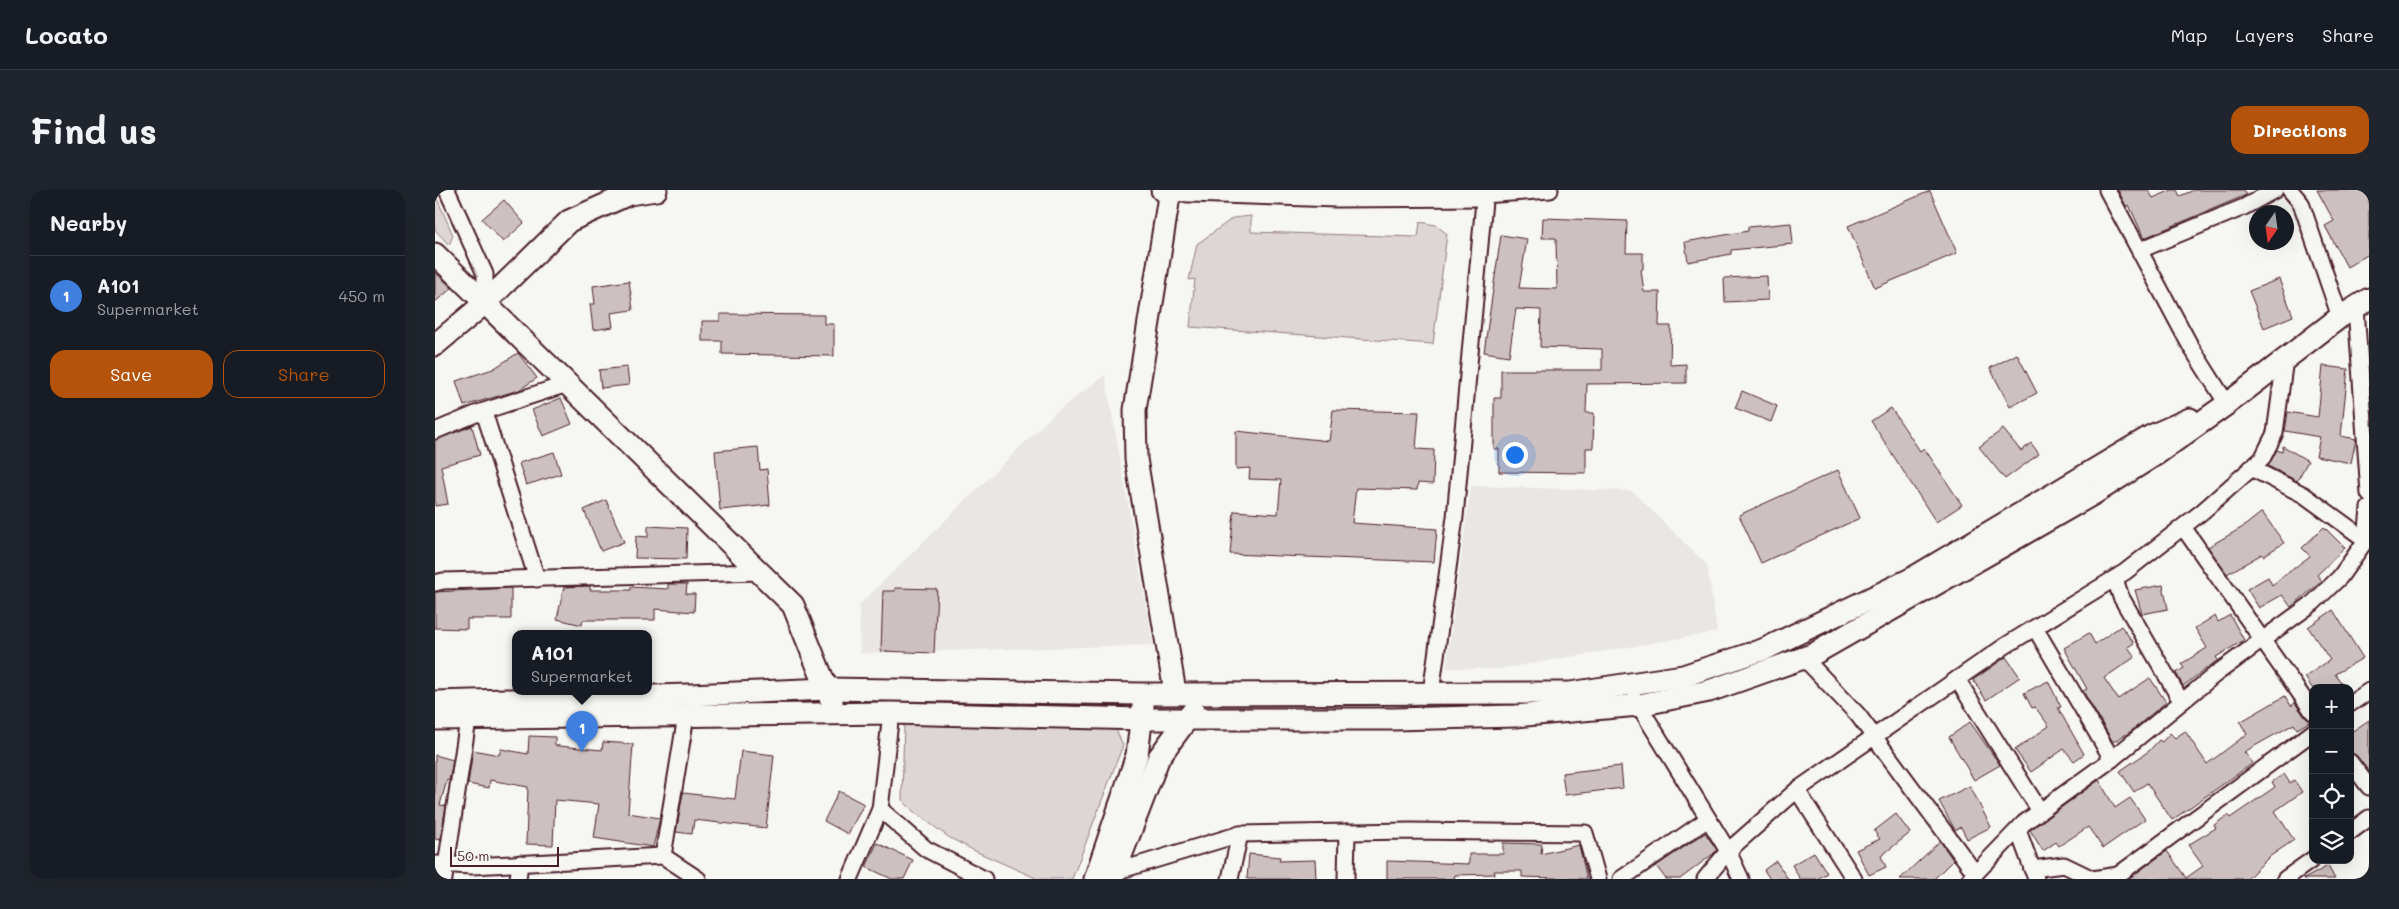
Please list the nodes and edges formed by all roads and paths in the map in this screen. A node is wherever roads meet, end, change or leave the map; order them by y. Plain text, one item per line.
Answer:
1 (447, 190) edge
2 (657, 190) edge
3 (1162, 190) edge
4 (1170, 190) edge
5 (1550, 190) edge
6 (2107, 190) edge
7 (2275, 190) edge
8 (2290, 190) edge
9 (1484, 193) edge
10 (609, 196) edge
11 (2140, 250) junction
12 (435, 254) edge
13 (485, 303) junction
14 (2355, 308) edge
15 (435, 345) edge
16 (2285, 359) junction
17 (567, 384) junction
18 (2227, 404) junction
19 (484, 412) junction
20 (435, 431) edge
21 (2251, 468) junction
22 (2369, 494) edge
23 (2369, 508) edge
24 (2183, 526) junction
25 (2368, 540) edge
26 (760, 572) junction
27 (537, 579) junction
28 (2115, 579) junction
29 (435, 583) edge
30 (2035, 628) junction
31 (2261, 640) junction
32 (1804, 658) junction
33 (1957, 679) junction
34 (1626, 684) junction
35 (828, 688) junction
36 (2369, 691) edge
37 (1175, 692) junction
38 (1206, 693) junction
39 (1431, 693) junction
40 (1143, 694) junction
41 (2181, 701) junction
42 (2354, 701) edge
43 (435, 702) edge
44 (1639, 705) junction
45 (2309, 706) edge
46 (891, 713) junction
47 (835, 714) junction
48 (686, 716) junction
49 (435, 719) edge
50 (468, 720) junction
51 (1142, 720) junction
52 (1187, 720) junction
53 (2309, 735) edge
54 (1874, 736) junction
55 (2112, 759) junction
56 (2354, 767) edge
57 (2369, 788) edge
58 (1797, 790) junction
59 (880, 809) junction
60 (2040, 811) junction
61 (2369, 818) edge
62 (1707, 819) junction
63 (2354, 829) edge
64 (2018, 830) junction
65 (1347, 832) junction
66 (1240, 834) junction
67 (1728, 851) junction
68 (663, 856) junction
69 (2309, 862) edge
70 (521, 864) junction
71 (442, 869) edge
72 (2034, 874) edge
73 (1107, 877) edge
74 (1973, 877) edge
75 (519, 879) edge
76 (698, 879) edge
77 (850, 879) edge
78 (984, 879) edge
79 (1230, 879) edge
80 (1346, 879) edge
81 (1598, 879) edge
82 (1621, 879) edge
83 (1705, 879) edge
84 (1741, 879) edge
85 (1854, 879) edge
86 (2093, 879) edge
87 (2285, 879) edge

1 - 13 street
2 - 10 main road
3 - 4 main road
4 - 9 main road
4 - 37 main road
5 - 9 street
6 - 11 street
7 - 11 street
8 - 14 street
9 - 39 street
10 - 13 main road
11 - 18 street
12 - 13 main road
13 - 15 main road
13 - 17 main road
14 - 16 main road
14 - 22 street
16 - 18 main road
16 - 21 street
17 - 19 street
17 - 26 main road
18 - 32 main road
18 - 34 main road
19 - 20 street
19 - 27 street
21 - 24 street
21 - 25 street
23 - 25 street
24 - 28 street
24 - 31 street
25 - 31 street
26 - 27 street
26 - 35 main road
27 - 29 street
28 - 30 street
28 - 41 street
30 - 33 street
30 - 55 street
31 - 41 street
31 - 45 street
32 - 44 main road
32 - 54 street
33 - 54 street
33 - 60 street
34 - 39 main road
34 - 44 street
35 - 40 main road
35 - 43 main road
35 - 47 main road
36 - 42 street
37 - 38 main road
37 - 40 main road
38 - 39 main road
38 - 52 main road
40 - 51 main road
41 - 55 street
44 - 52 main road
44 - 62 street
46 - 47 main road
46 - 51 main road
46 - 59 street
47 - 48 main road
48 - 50 main road
48 - 68 street
49 - 50 main road
50 - 71 street
51 - 52 main road
51 - 73 main road
52 - 73 main road
53 - 86 street
54 - 58 street
54 - 74 street
55 - 60 street
56 - 57 street
58 - 67 street
58 - 85 street
59 - 77 street
59 - 78 street
60 - 64 street
61 - 63 street
62 - 67 street
62 - 82 street
64 - 72 street
64 - 74 street
65 - 66 street
65 - 80 street
65 - 81 street
66 - 73 street
66 - 79 street
67 - 83 street
67 - 84 street
68 - 70 street
68 - 76 street
69 - 87 street
70 - 71 street
70 - 75 street
72 - 86 street

